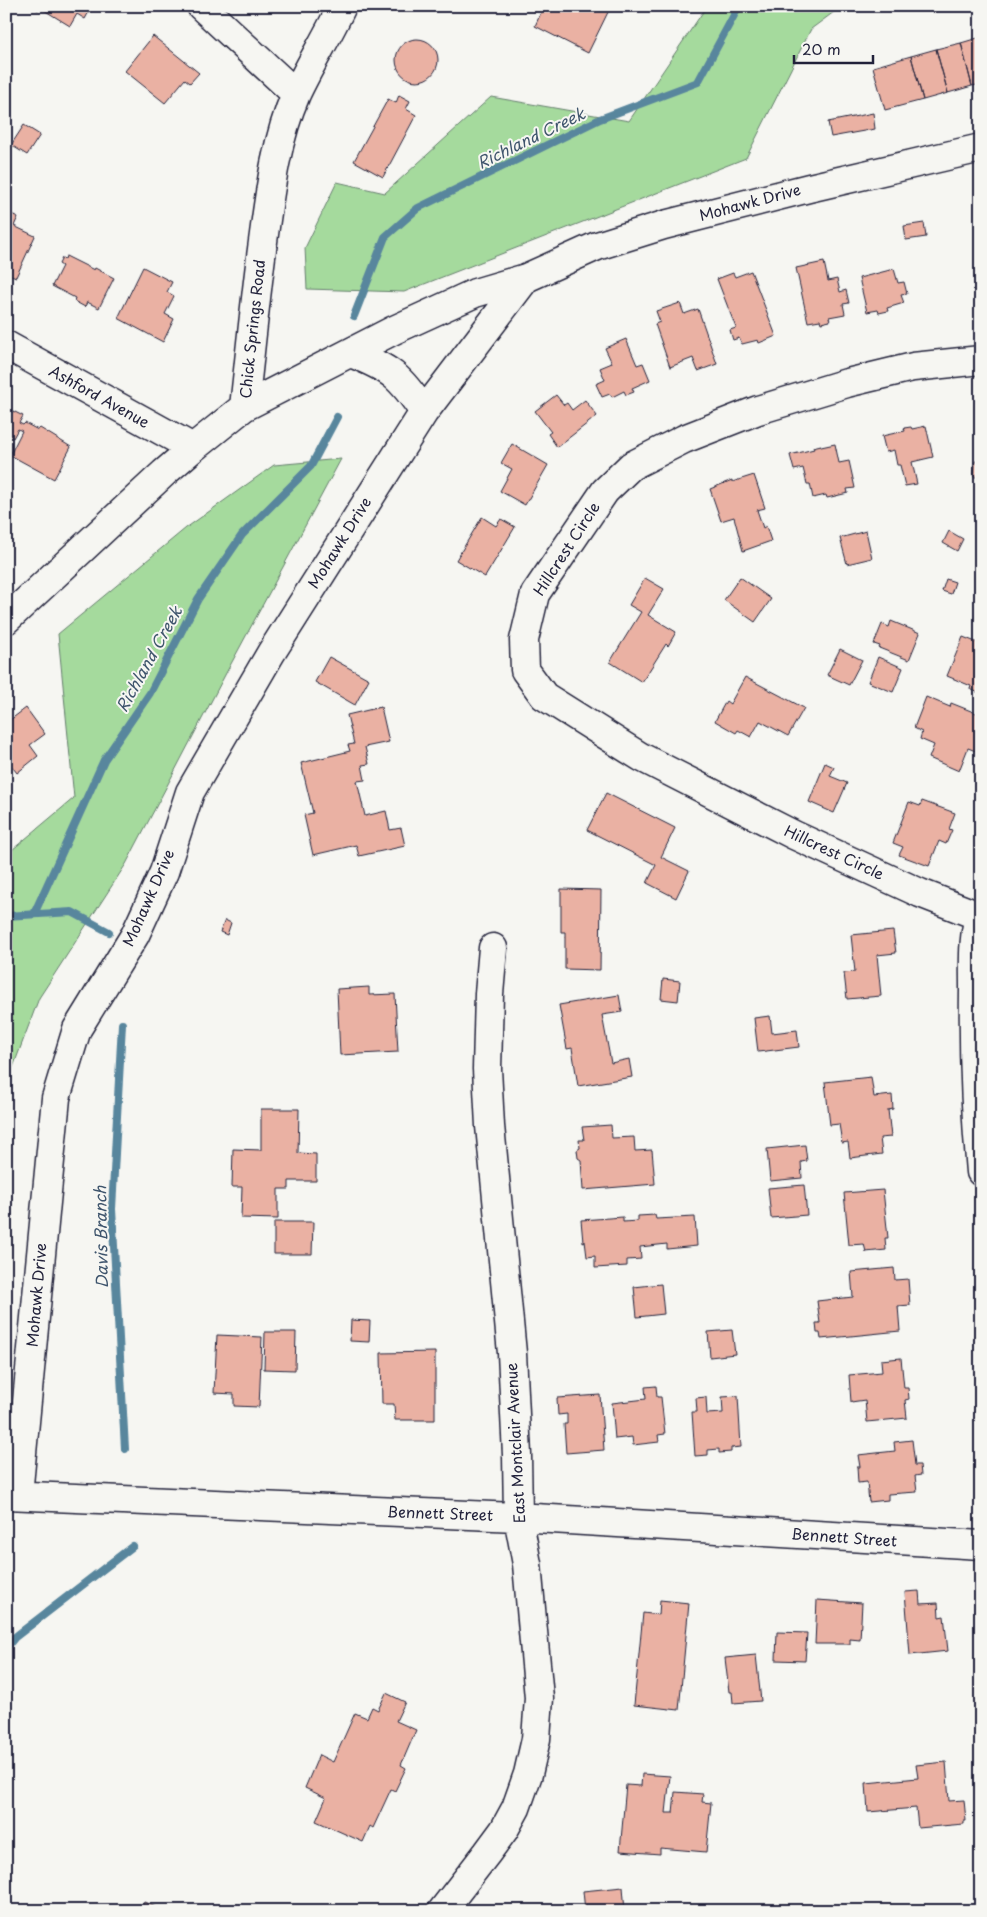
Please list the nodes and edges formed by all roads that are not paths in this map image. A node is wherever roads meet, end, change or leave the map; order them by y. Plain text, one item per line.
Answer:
1 (201, 6) edge
2 (342, 6) edge
3 (296, 94) junction
4 (981, 148) edge
5 (526, 278) junction
6 (6, 345) edge
7 (351, 353) junction
8 (981, 360) edge
9 (244, 407) junction
10 (424, 412) junction
11 (192, 448) junction
12 (6, 620) edge
13 (980, 914) edge
14 (494, 948) dead end
15 (980, 1160) edge
16 (12, 1495) edge
17 (518, 1517) junction
18 (981, 1545) edge
19 (442, 1911) edge

1 - 3 street
2 - 3 street, Chick Springs Road
3 - 9 street, Chick Springs Road
4 - 5 street, Mohawk Drive
5 - 7 street, Mohawk Drive
5 - 10 street, Mohawk Drive
6 - 11 street, Ashford Avenue
7 - 9 street, Mohawk Drive
7 - 10 street
8 - 13 street, Hillcrest Circle
9 - 11 street, Chick Springs Road
10 - 16 street, Mohawk Drive
11 - 12 street, Chick Springs Road
13 - 15 street
14 - 17 street, East Montclair Avenue
16 - 17 street, Bennett Street
17 - 18 street, Bennett Street
17 - 19 street, East Montclair Avenue

